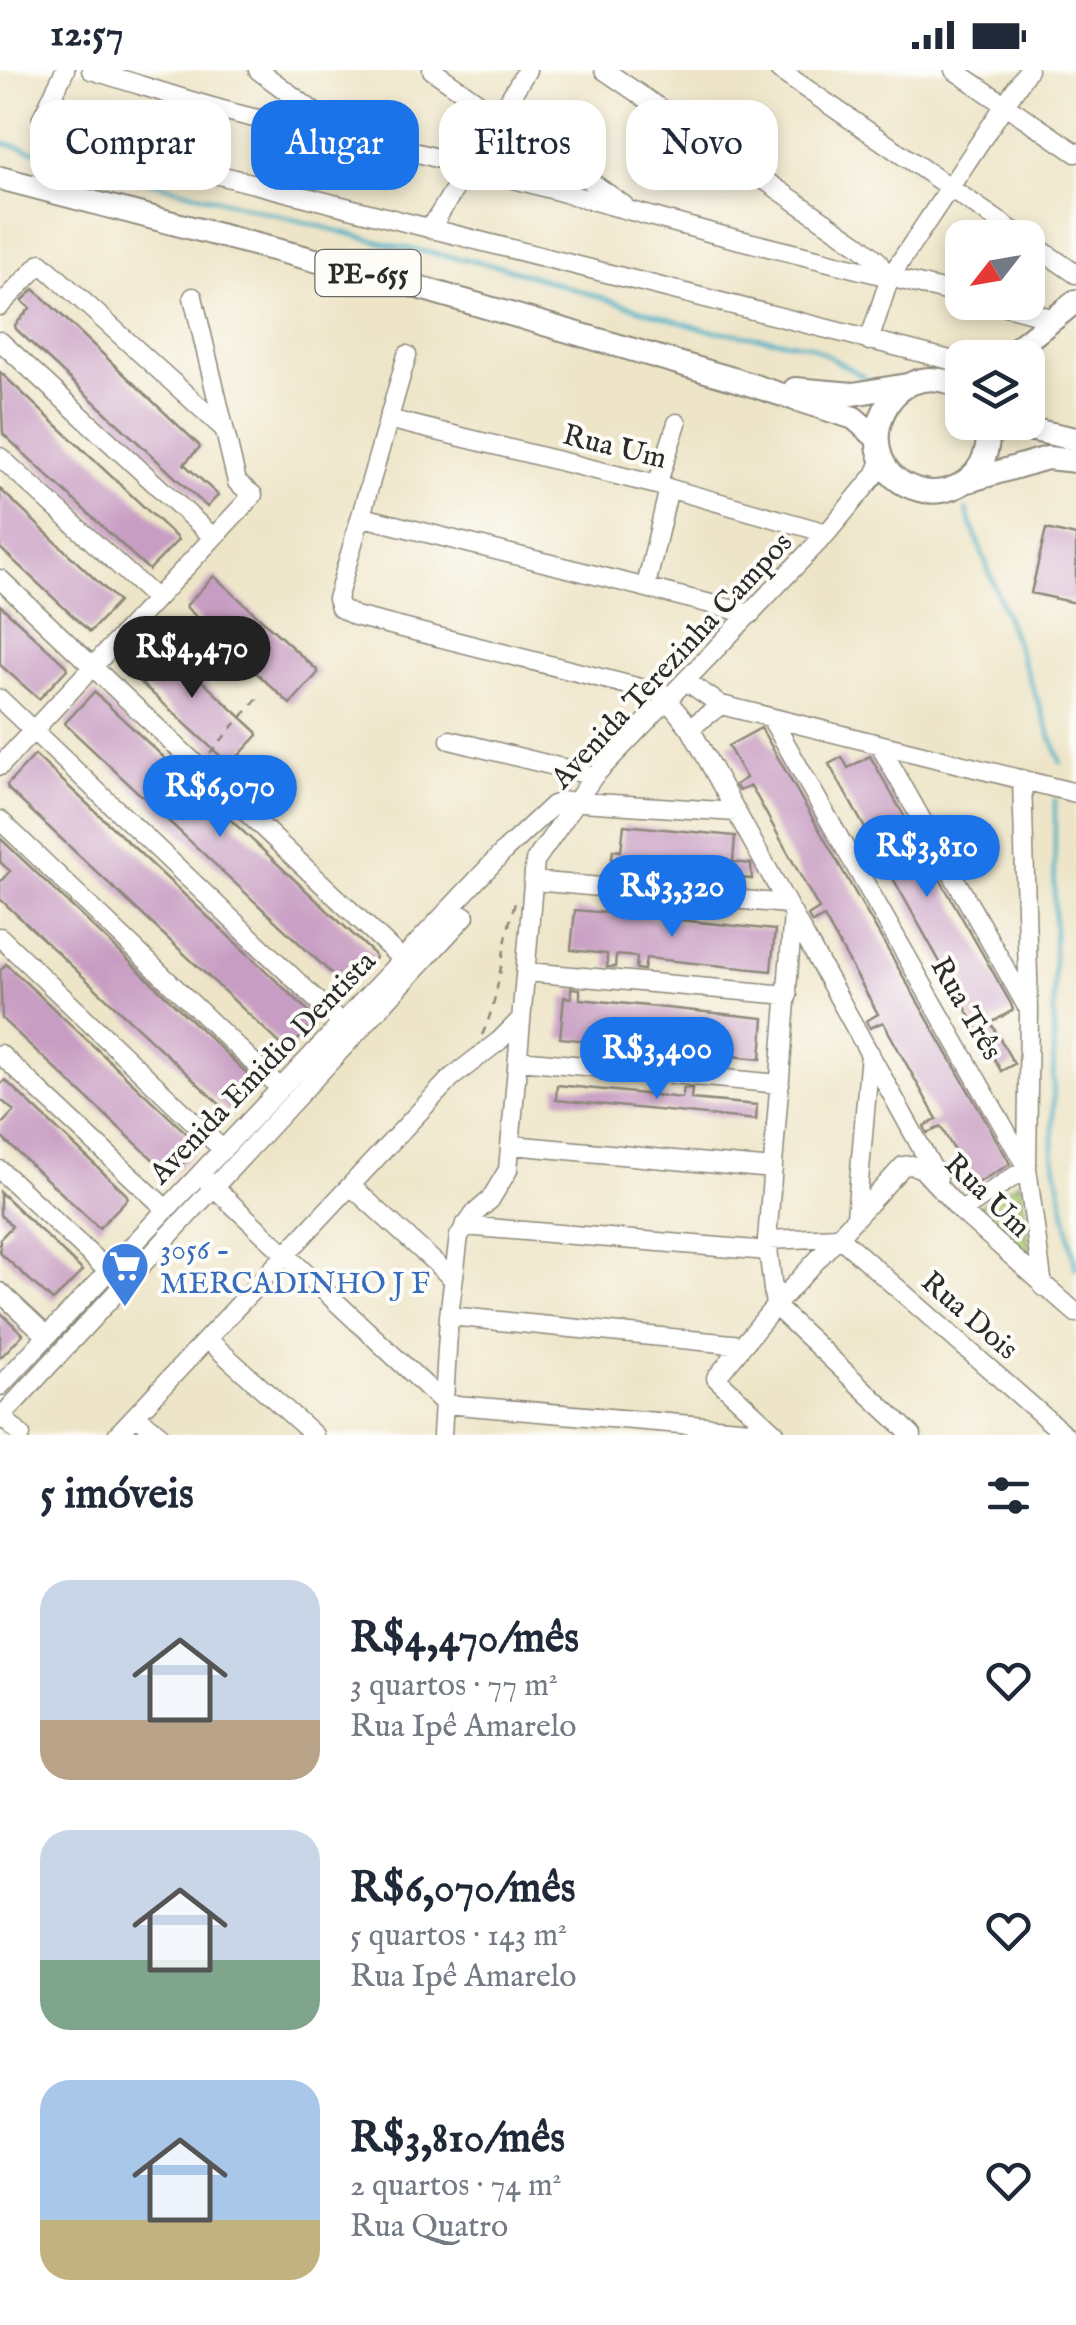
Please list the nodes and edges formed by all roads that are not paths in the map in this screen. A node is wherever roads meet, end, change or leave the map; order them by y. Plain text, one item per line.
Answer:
1 (65, 70) edge
2 (90, 70) edge
3 (258, 70) edge
4 (432, 70) edge
5 (527, 70) edge
6 (604, 70) edge
7 (779, 70) edge
8 (954, 70) edge
9 (1028, 70) edge
10 (299, 100) edge
11 (475, 100) edge
12 (507, 100) edge
13 (1004, 104) junction
14 (251, 116) edge
15 (1076, 154) edge
16 (0, 178) edge
17 (949, 186) junction
18 (452, 190) edge
19 (555, 190) edge
20 (602, 190) edge
21 (630, 210) junction
22 (998, 220) edge
23 (432, 226) junction
24 (1045, 253) edge
25 (1076, 274) edge
26 (889, 277) junction
27 (945, 291) edge
28 (192, 298) dead end
29 (1076, 301) edge
30 (0, 306) edge
31 (1045, 316) edge
32 (1054, 318) junction
33 (1026, 340) edge
34 (0, 341) edge
35 (869, 341) junction
36 (407, 355) dead end
37 (945, 359) edge
38 (732, 378) junction
39 (945, 379) edge
40 (938, 380) junction
41 (945, 382) edge
42 (908, 385) junction
43 (388, 420) junction
44 (676, 423) dead end
45 (223, 428) junction
46 (1045, 432) edge
47 (1076, 439) edge
48 (989, 440) edge
49 (880, 448) junction
50 (0, 457) edge
51 (1076, 460) edge
52 (898, 480) junction
53 (965, 482) junction
54 (663, 486) junction
55 (362, 517) junction
56 (833, 525) junction
57 (213, 537) junction
58 (0, 579) edge
59 (646, 586) junction
60 (156, 599) junction
61 (750, 614) junction
62 (92, 668) junction
63 (686, 681) junction
64 (670, 698) junction
65 (0, 700) edge
66 (722, 705) junction
67 (771, 718) junction
68 (690, 728) junction
69 (33, 731) junction
70 (450, 740) dead end
71 (879, 744) junction
72 (0, 766) edge
73 (594, 776) junction
74 (1022, 778) junction
75 (1076, 794) edge
76 (574, 802) junction
77 (736, 812) junction
78 (0, 820) edge
79 (506, 849) junction
80 (536, 861) junction
81 (534, 882) junction
82 (790, 909) junction
83 (465, 916) dead end
84 (0, 938) edge
85 (408, 965) junction
86 (527, 972) junction
87 (788, 995) junction
88 (1029, 1010) junction
89 (521, 1020) junction
90 (342, 1024) junction
91 (870, 1053) junction
92 (0, 1054) edge
93 (518, 1060) junction
94 (780, 1084) junction
95 (280, 1088) junction
96 (512, 1144) junction
97 (223, 1150) junction
98 (1027, 1168) junction
99 (773, 1169) junction
100 (0, 1170) edge
101 (207, 1180) junction
102 (351, 1186) junction
103 (946, 1192) junction
104 (165, 1208) junction
105 (962, 1212) junction
106 (856, 1217) junction
107 (464, 1226) junction
108 (839, 1237) junction
109 (768, 1246) junction
110 (284, 1255) junction
111 (108, 1270) junction
112 (452, 1279) junction
113 (1043, 1287) junction
114 (0, 1292) edge
115 (775, 1306) junction
116 (1076, 1313) edge
117 (448, 1316) junction
118 (47, 1336) junction
119 (207, 1339) junction
120 (742, 1345) junction
121 (0, 1386) edge
122 (446, 1404) junction
123 (136, 1414) junction
124 (0, 1416) edge
125 (776, 1434) edge
126 (22, 1435) edge
127 (118, 1435) edge
128 (160, 1435) edge
129 (314, 1435) edge
130 (442, 1435) edge
131 (912, 1435) edge
132 (1064, 1435) edge

1 - 23 street
2 - 14 street
3 - 10 street
4 - 11 street
5 - 12 street
6 - 26 street
7 - 17 street
8 - 13 street
9 - 13 street
13 - 15 street
13 - 17 street
16 - 38 main road, PE-655
17 - 22 street
17 - 26 street
18 - 23 street
19 - 21 street
20 - 21 street
21 - 26 street
23 - 35 street
24 - 25 street
26 - 27 street
26 - 35 street
28 - 45 street
29 - 32 main road
30 - 45 street
31 - 32 street
32 - 33 main road
34 - 57 street
35 - 37 street
36 - 43 street
38 - 42 main road, PE-655
38 - 49 main road, PE-655
39 - 40 main road
40 - 41 main road
40 - 42 main road
42 - 49 main road
43 - 54 street, Rua Um
43 - 55 street
44 - 54 street
45 - 57 street
46 - 47 main road
48 - 53 main road
49 - 52 main road
49 - 56 street
50 - 60 street
51 - 53 main road
52 - 53 main road
52 - 56 street
54 - 56 street, Rua Um
54 - 59 street
55 - 59 street
55 - 64 street
56 - 61 street, Avenida Terezinha Campos
57 - 60 street
58 - 62 street
59 - 61 street
60 - 62 street
61 - 63 street, Avenida Terezinha Campos
62 - 69 street
62 - 85 street
63 - 64 street, Avenida Terezinha Campos
63 - 66 street
64 - 68 street
64 - 73 street, Avenida Terezinha Campos
65 - 69 street
66 - 67 street
66 - 68 street
67 - 71 street
67 - 98 street, Rua Três
68 - 77 street
69 - 72 street
69 - 90 street
70 - 73 street
71 - 74 street
71 - 88 street
73 - 76 street, Avenida Terezinha Campos
74 - 75 street
74 - 88 street
76 - 77 street
76 - 79 street, Avenida Emidio Dentista
76 - 80 street, Avenida Terezinha Campos
77 - 82 street
78 - 95 street
79 - 80 street
79 - 85 street, Avenida Emidio Dentista
80 - 81 street, Avenida Terezinha Campos
81 - 82 street
81 - 86 street, Avenida Terezinha Campos
82 - 87 street
82 - 91 street
83 - 85 street, Avenida Emidio Dentista
84 - 97 street
85 - 90 street, Avenida Emidio Dentista
85 - 101 street, Avenida Emidio Dentista
86 - 87 street
86 - 89 street, Avenida Terezinha Campos
87 - 94 street
88 - 98 street
89 - 93 street, Avenida Terezinha Campos
89 - 102 street
90 - 95 street, Avenida Emidio Dentista
91 - 103 street
91 - 106 street
92 - 104 street
93 - 94 street
93 - 96 street, Avenida Terezinha Campos
94 - 99 street
95 - 97 street, Avenida Emidio Dentista
96 - 99 street
96 - 107 street, Avenida Terezinha Campos
97 - 101 street, Avenida Emidio Dentista
98 - 105 street
98 - 113 street
99 - 109 street
100 - 111 street
101 - 104 street, Avenida Emidio Dentista
101 - 110 street
101 - 124 street, Avenida Emidio Dentista
102 - 110 street
102 - 112 street
103 - 105 street, Rua Um
103 - 106 street, Rua Um
104 - 111 street, Avenida Emidio Dentista
105 - 113 street, Rua Um
106 - 108 street
107 - 109 street
107 - 112 street
108 - 109 street
108 - 115 street
108 - 132 street, Rua Dois
109 - 115 street
110 - 119 street
110 - 122 street
111 - 118 street, Avenida Emidio Dentista
112 - 117 street
113 - 116 street, Rua Um
114 - 118 street
115 - 120 street
115 - 131 street
117 - 120 street
117 - 122 street
118 - 121 street, Avenida Emidio Dentista
119 - 123 street
119 - 129 street
120 - 125 street
122 - 125 street
122 - 130 street
123 - 127 street
123 - 128 street
124 - 126 street

